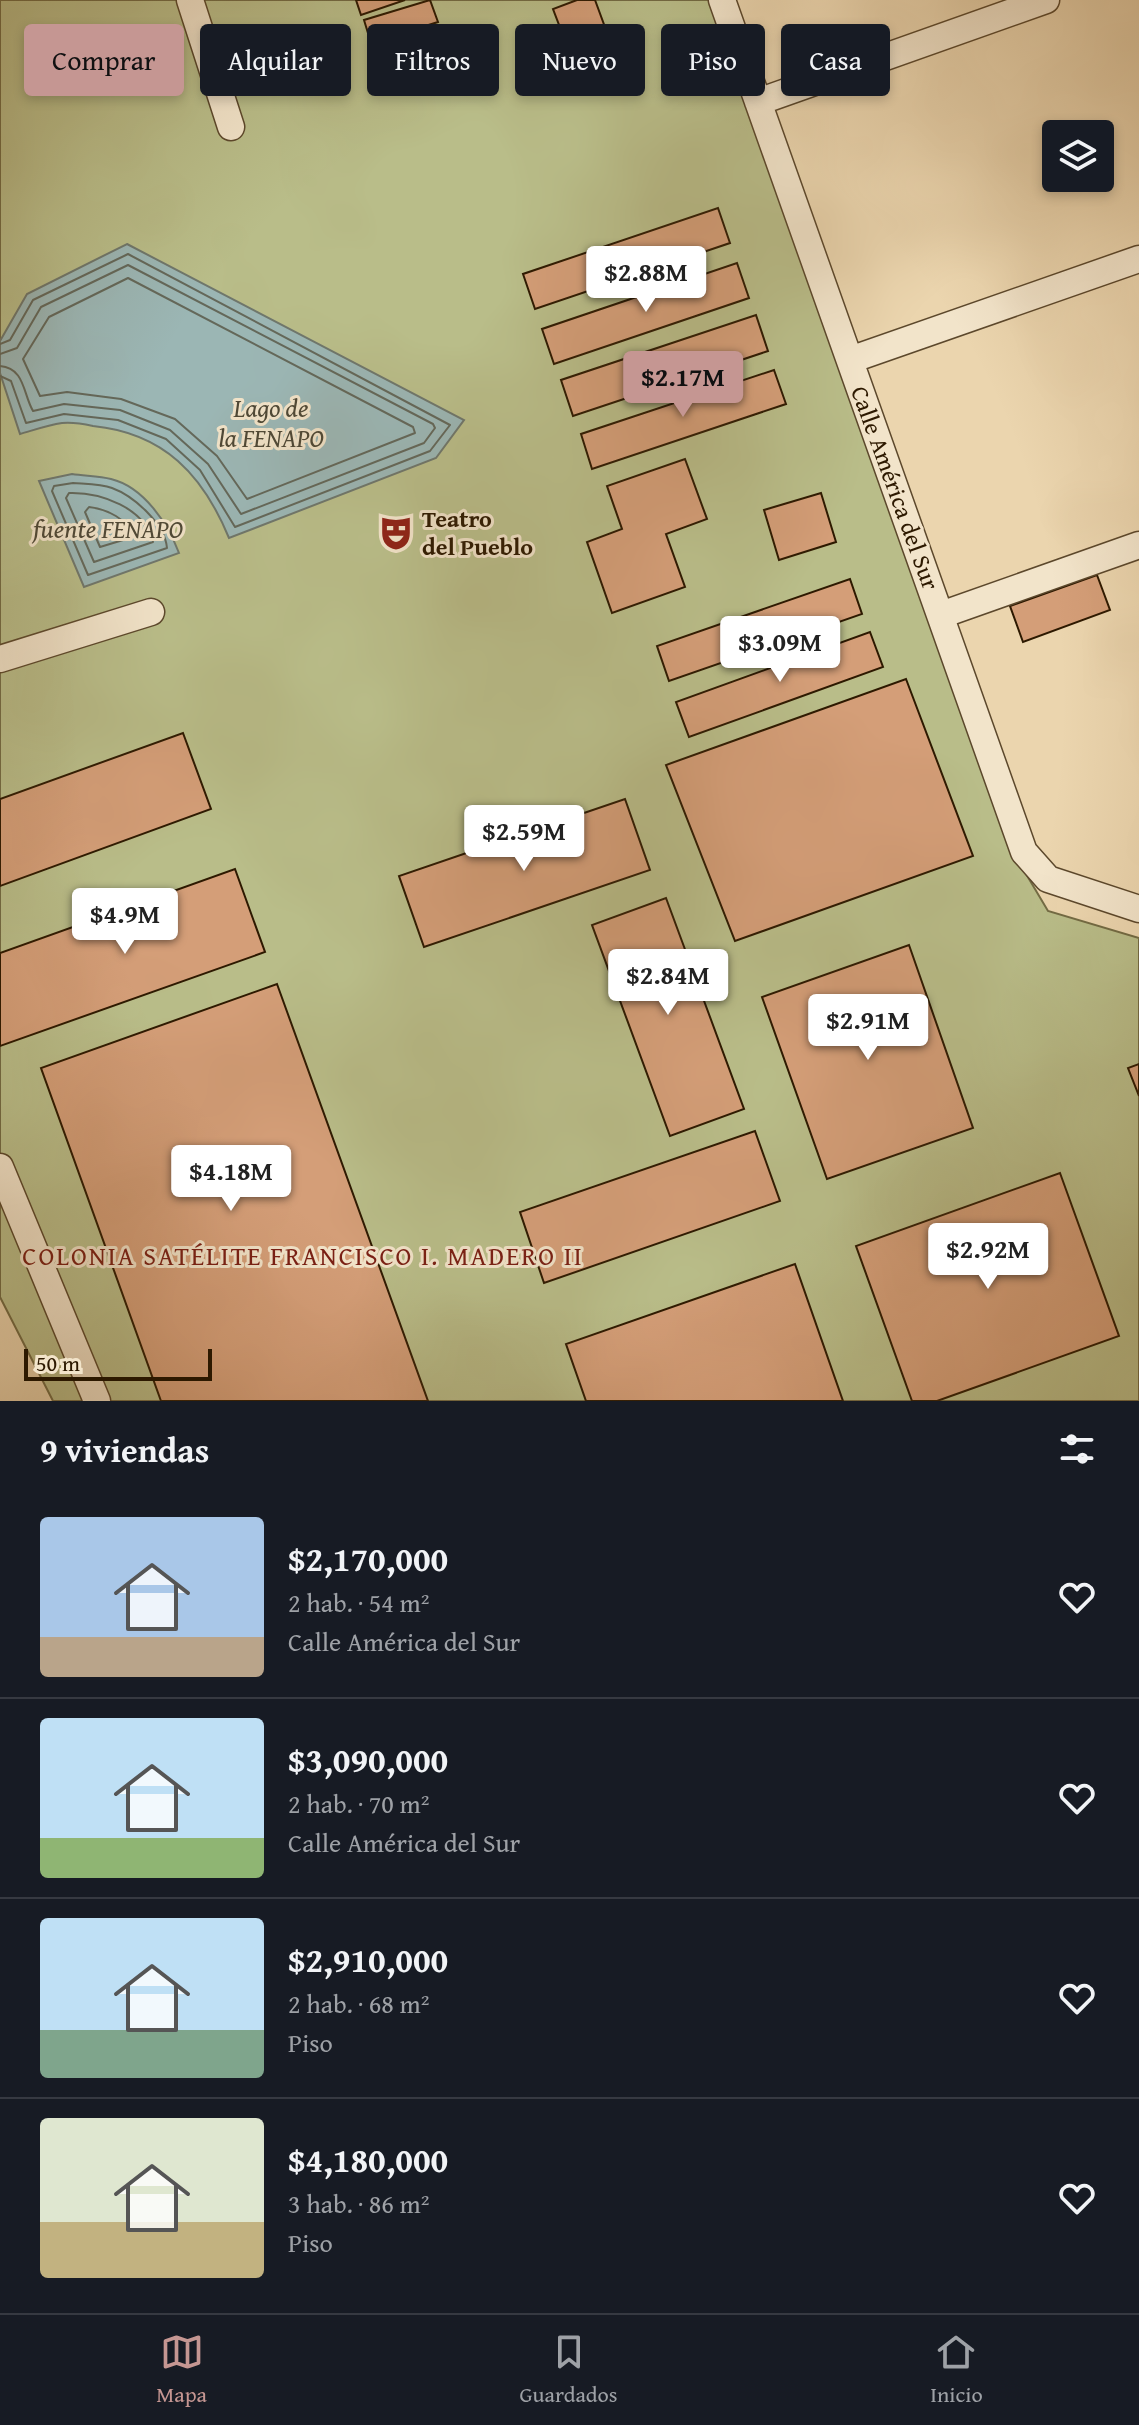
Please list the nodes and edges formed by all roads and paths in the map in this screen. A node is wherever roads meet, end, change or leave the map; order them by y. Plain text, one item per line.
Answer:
1 (190, 0) edge
2 (722, 0) edge
3 (1046, 0) edge
4 (758, 102) junction
5 (231, 127) dead end
6 (1139, 259) edge
7 (850, 360) junction
8 (1139, 545) edge
9 (151, 612) dead end
10 (941, 615) junction
11 (0, 659) edge
12 (1139, 909) edge
13 (0, 1167) edge
14 (97, 1401) edge

1 - 5 street
2 - 4 street, Calle América del Sur
3 - 4 street
4 - 7 street, Calle América del Sur
6 - 7 street
7 - 10 street, Calle América del Sur
8 - 10 street
9 - 11 street
10 - 12 street, Calle América del Sur
13 - 14 street

